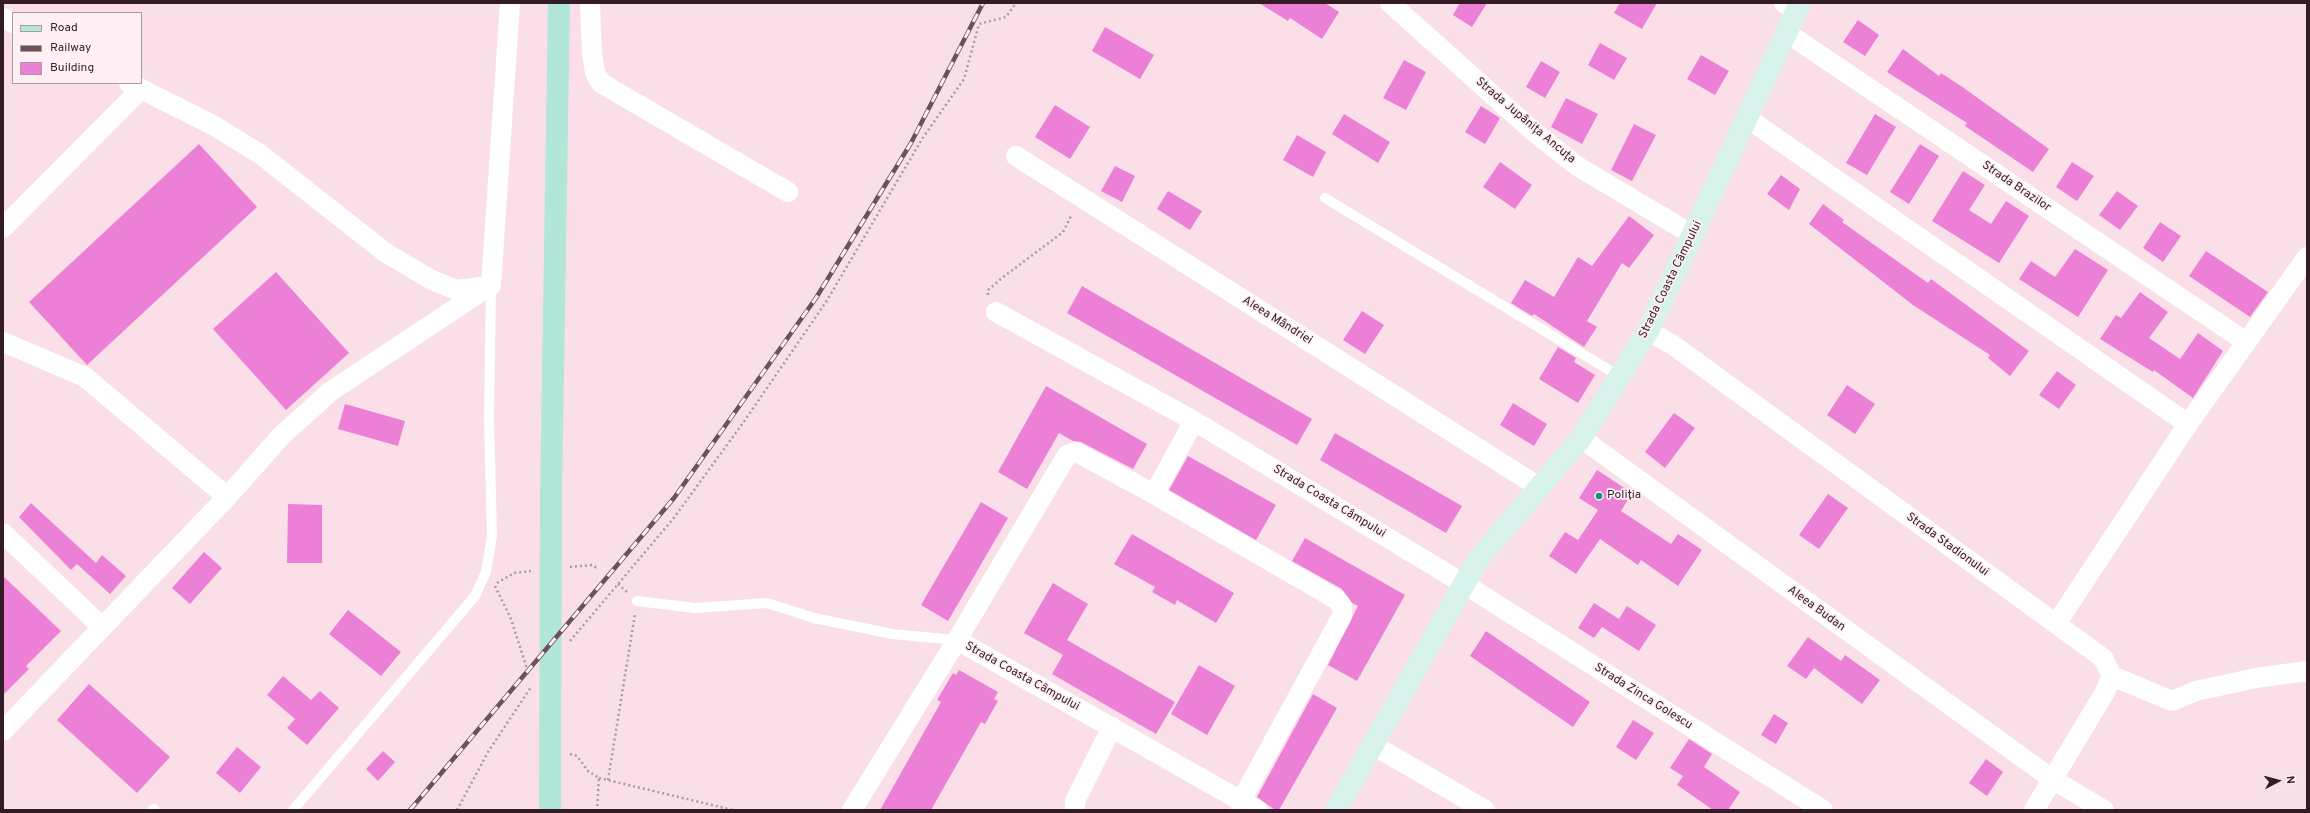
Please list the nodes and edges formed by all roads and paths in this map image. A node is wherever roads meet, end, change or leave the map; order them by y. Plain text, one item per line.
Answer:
1 (510, 3) edge
2 (559, 3) edge
3 (590, 3) edge
4 (1016, 3) edge
5 (1390, 3) edge
6 (1794, 6) edge
7 (3, 18) edge
8 (12, 22) edge
9 (1787, 33) junction
10 (135, 86) edge
11 (1747, 118) junction
12 (1016, 156) dead end
13 (788, 192) dead end
14 (1081, 197) junction
15 (1325, 198) dead end
16 (3, 228) edge
17 (1693, 235) junction
18 (2307, 257) edge
19 (491, 285) junction
20 (996, 312) joint
21 (1648, 331) junction
22 (3, 342) edge
23 (2246, 342) junction
24 (1619, 376) junction
25 (1194, 421) junction
26 (2188, 424) junction
27 (1580, 438) junction
28 (1539, 487) junction
29 (1154, 494) junction
30 (227, 497) junction
31 (3, 533) edge
32 (1464, 584) junction
33 (637, 601) joint
34 (2056, 624) junction
35 (102, 627) junction
36 (957, 640) junction
37 (568, 644) dead end
38 (2307, 671) edge
39 (2112, 676) junction
40 (533, 685) dead end
41 (6, 721) edge
42 (1112, 727) junction
43 (1373, 745) junction
44 (582, 764) dead end
45 (599, 778) junction
46 (2052, 779) junction
47 (608, 780) junction
48 (550, 806) edge
49 (1246, 807) edge
50 (293, 810) edge
51 (457, 810) edge
52 (597, 810) edge
53 (733, 810) edge
54 (852, 810) edge
55 (1074, 810) edge
56 (1336, 810) edge
57 (1485, 810) edge
58 (1823, 810) edge
59 (2034, 810) edge
60 (2104, 810) edge

1 - 19 street
2 - 48 main road
3 - 13 street
4 - 37 path
5 - 17 street, Strada Jupânița Ancuța
6 - 9 street, Strada Coasta Câmpului
7 - 8 street
9 - 11 street, Strada Coasta Câmpului
9 - 23 street, Strada Brazilor
10 - 16 street
10 - 19 street
11 - 17 street, Strada Coasta Câmpului
11 - 26 street
12 - 14 street, Aleea Mândriei
14 - 20 path
14 - 28 street, Aleea Mândriei
15 - 24 lane
17 - 21 street, Strada Coasta Câmpului
18 - 23 street
19 - 30 street
19 - 50 lane
20 - 25 street, Strada Coasta Câmpului
21 - 24 street, Strada Coasta Câmpului
21 - 34 street, Strada Stadionului
22 - 30 street
23 - 26 street
24 - 27 street, Strada Coasta Câmpului
25 - 29 street
25 - 32 street, Strada Coasta Câmpului
26 - 34 street
27 - 28 street, Strada Coasta Câmpului
27 - 46 street, Aleea Budan
28 - 32 street, Strada Coasta Câmpului
29 - 36 street
29 - 49 street, Strada Coasta Câmpului
30 - 35 street
31 - 35 street
32 - 43 street, Strada Coasta Câmpului
32 - 58 street, Strada Zinca Golescu
33 - 36 lane
33 - 47 path
34 - 39 street, Strada Stadionului
35 - 41 street
36 - 42 street, Strada Coasta Câmpului
36 - 54 street, Strada Coasta Câmpului
38 - 39 street
39 - 46 street
40 - 51 path
42 - 49 street, Strada Coasta Câmpului
42 - 55 street
43 - 56 street, Strada Coasta Câmpului
43 - 57 street
44 - 45 path
45 - 47 path
45 - 52 path
46 - 59 street
46 - 60 street, Aleea Budan
47 - 53 path

